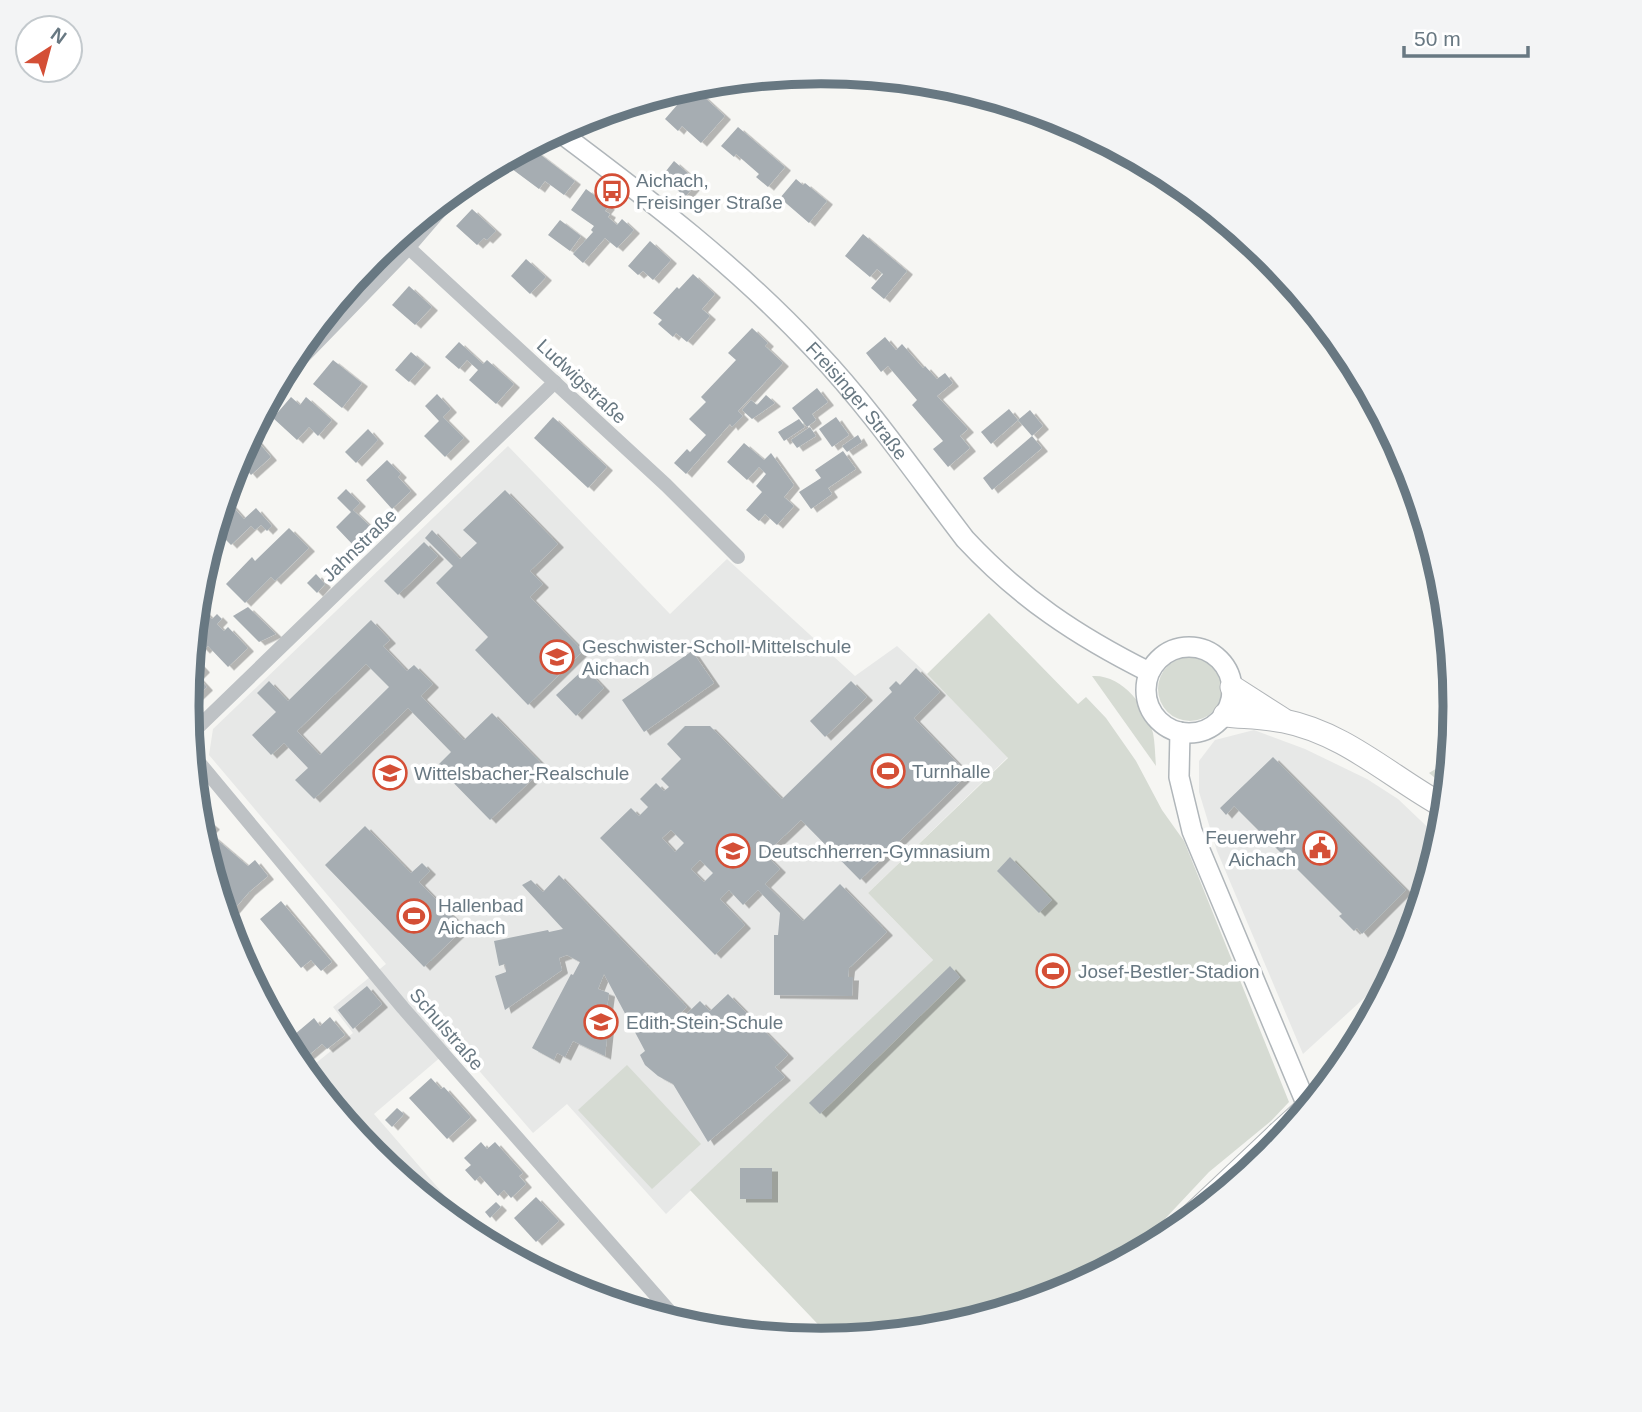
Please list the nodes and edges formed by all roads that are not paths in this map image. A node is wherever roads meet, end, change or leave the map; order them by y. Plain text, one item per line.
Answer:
1 (567, 138) edge
2 (429, 224) edge
3 (404, 244) edge
4 (408, 248) junction
5 (318, 341) edge
6 (555, 382) junction
7 (738, 557) dead end
8 (1149, 672) junction
9 (1232, 687) junction
10 (1225, 715) junction
11 (1285, 721) junction
12 (199, 726) edge
13 (1180, 732) junction
14 (202, 767) edge
15 (208, 774) junction
16 (203, 778) edge
17 (1435, 803) edge
18 (1304, 1098) edge
19 (667, 1309) edge

1 - 8 main road, Freisinger Straße
2 - 4 street
3 - 4 street, Ludwigstraße
4 - 5 street
4 - 6 street, Ludwigstraße
6 - 7 street, Ludwigstraße
6 - 12 street, Jahnstraße
8 - 9 main road
8 - 13 main road
9 - 10 main road
9 - 11 highway
10 - 11 highway
10 - 13 main road
11 - 17 highway
13 - 18 main road
14 - 15 street, Schulstraße
15 - 16 street
15 - 19 street, Schulstraße

